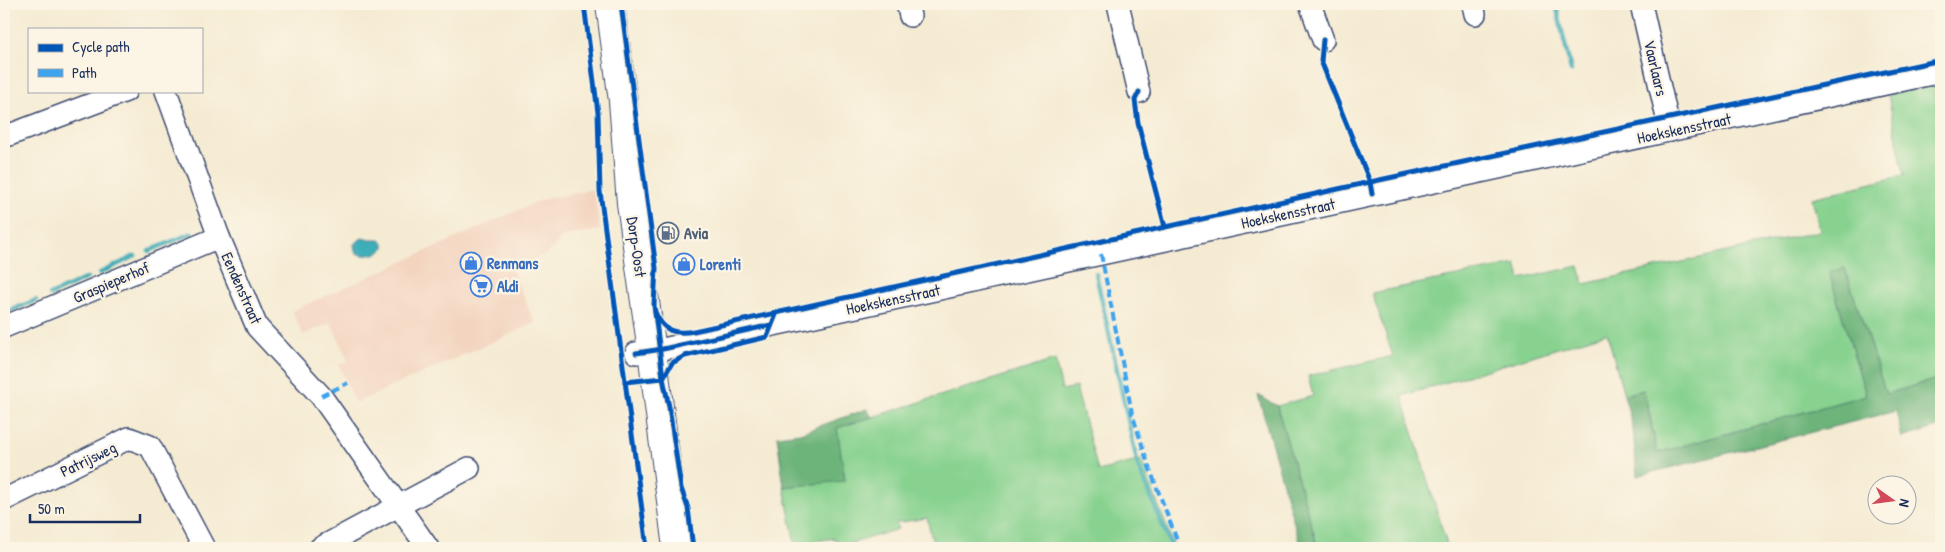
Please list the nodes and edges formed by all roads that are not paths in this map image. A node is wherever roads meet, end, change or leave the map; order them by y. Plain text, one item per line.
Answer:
1 (599, 4) edge
2 (610, 4) edge
3 (1118, 4) edge
4 (1310, 4) edge
5 (1641, 4) edge
6 (1323, 40) dead end
7 (1941, 72) edge
8 (123, 92) edge
9 (166, 92) edge
10 (1139, 92) dead end
11 (1670, 132) junction
12 (4, 137) edge
13 (219, 237) junction
14 (4, 327) edge
15 (644, 352) junction
16 (469, 468) dead end
17 (4, 500) edge
18 (400, 506) junction
19 (204, 548) edge
20 (320, 548) edge
21 (428, 548) edge
22 (662, 548) edge
23 (677, 548) edge

1 - 15 main road, Dorp-Oost
2 - 15 main road, Dorp-Oost
3 - 10 street
4 - 6 street
5 - 11 street, Vaarlaars
7 - 11 street, Hoekskensstraat
8 - 12 street
9 - 13 street, Eendenstraat
11 - 15 street, Hoekskensstraat
13 - 14 street, Graspieperhof
13 - 18 street, Eendenstraat
15 - 22 main road, Dorp-Oost
15 - 23 main road, Dorp-Oost
16 - 18 street
17 - 19 street, Patrijsweg
18 - 20 street
18 - 21 street, Eendenstraat

